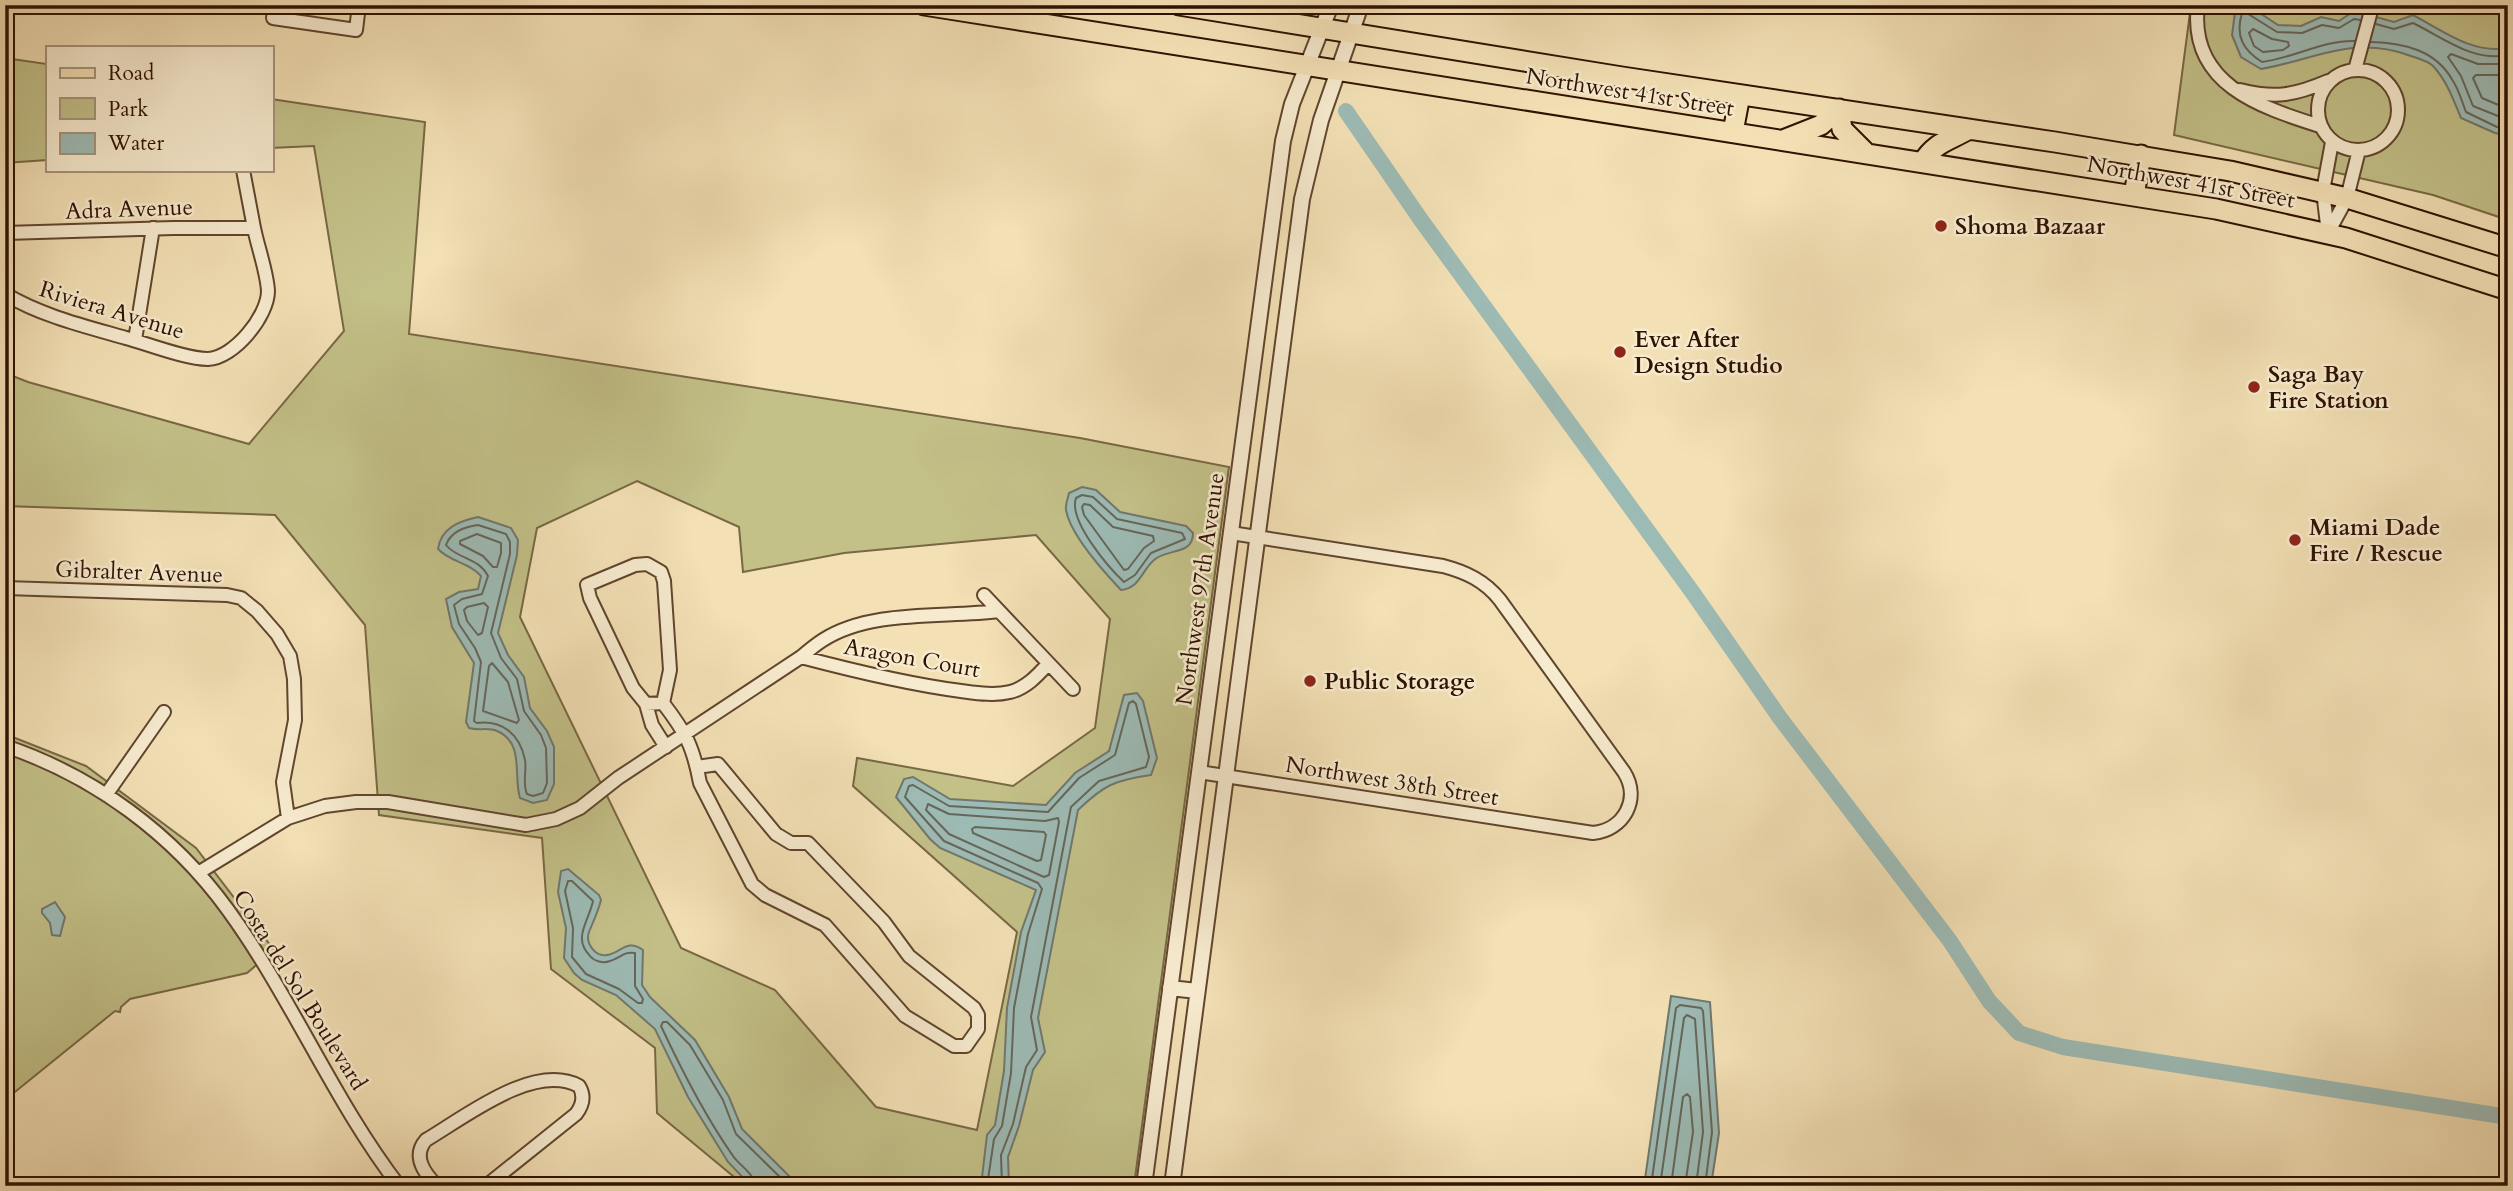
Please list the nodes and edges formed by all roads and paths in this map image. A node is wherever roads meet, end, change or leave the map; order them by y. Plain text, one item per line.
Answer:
1 (275, 5) edge
2 (359, 5) edge
3 (924, 5) edge
4 (1179, 5) edge
5 (1331, 5) edge
6 (1361, 5) edge
7 (2198, 5) edge
8 (2372, 8) edge
9 (1322, 28) junction
10 (1351, 33) junction
11 (1307, 66) junction
12 (1337, 70) junction
13 (2355, 70) junction
14 (2331, 80) junction
15 (2230, 88) junction
16 (1740, 95) junction
17 (1839, 109) junction
18 (2320, 126) junction
19 (1969, 129) junction
20 (1733, 132) junction
21 (1782, 140) junction
22 (2332, 142) junction
23 (2359, 150) junction
24 (1866, 153) junction
25 (2141, 155) junction
26 (1923, 162) junction
27 (243, 172) edge
28 (2322, 191) junction
29 (2134, 195) junction
30 (2347, 198) junction
31 (153, 228) junction
32 (254, 228) junction
33 (5, 233) edge
34 (2328, 233) junction
35 (2508, 248) edge
36 (2508, 290) edge
37 (5, 295) edge
38 (135, 340) junction
39 (1231, 533) junction
40 (1256, 537) junction
41 (5, 588) edge
42 (984, 595) dead end
43 (999, 611) junction
44 (802, 657) junction
45 (1048, 664) junction
46 (1073, 689) dead end
47 (663, 703) junction
48 (646, 704) junction
49 (164, 712) dead end
50 (686, 733) junction
51 (5, 746) edge
52 (666, 747) junction
53 (697, 766) junction
54 (1199, 772) junction
55 (1226, 776) junction
56 (106, 795) junction
57 (288, 818) junction
58 (198, 873) junction
59 (1170, 988) junction
60 (1198, 991) junction
61 (430, 1184) edge
62 (399, 1186) edge
63 (486, 1186) edge
64 (1144, 1186) edge
65 (1172, 1186) edge

1 - 2 street
3 - 11 main road, Northwest 41st Street
4 - 9 main road, Northwest 41st Street
5 - 9 street, Northwest 97th Avenue
6 - 10 street
7 - 15 street
8 - 13 street
9 - 10 main road, Northwest 41st Street
9 - 11 street, Northwest 97th Avenue
10 - 12 street
10 - 16 main road, Northwest 41st Street
11 - 12 main road, Northwest 41st Street
11 - 39 street, Northwest 97th Avenue
12 - 20 main road, Northwest 41st Street
12 - 40 street
13 - 14 street
13 - 23 street
14 - 15 street
14 - 18 street
15 - 18 street
16 - 17 main road, Northwest 41st Street
16 - 20 main road
17 - 19 main road, Northwest 41st Street
17 - 21 main road
17 - 24 main road
18 - 22 street
19 - 25 main road, Northwest 41st Street
19 - 26 main road
20 - 21 main road, Northwest 41st Street
21 - 24 main road, Northwest 41st Street
22 - 23 street
22 - 28 street
23 - 30 street
24 - 26 main road, Northwest 41st Street
25 - 28 main road, Northwest 41st Street
25 - 29 main road
26 - 29 main road, Northwest 41st Street
27 - 32 street
28 - 30 main road, Northwest 41st Street
28 - 34 street
29 - 34 main road, Northwest 41st Street
30 - 34 street
30 - 35 main road, Northwest 41st Street
31 - 32 street, Adra Avenue
31 - 33 street, Adra Avenue
31 - 38 street
32 - 38 street, Riviera Avenue
34 - 36 main road, Northwest 41st Street
37 - 38 street, Riviera Avenue
39 - 40 street, Northwest 38th Street
39 - 54 street, Northwest 97th Avenue
40 - 55 street
40 - 55 street, Northwest 38th Street
41 - 57 street, Gibralter Avenue
42 - 43 street
43 - 44 street
43 - 45 street
44 - 45 street, Aragon Court
44 - 50 street
45 - 46 street
47 - 48 street
47 - 48 street
47 - 50 street
48 - 52 street
49 - 56 street
50 - 52 street
50 - 53 street
51 - 56 street, Costa del Sol Boulevard
52 - 57 street
53 - 53 street
54 - 55 street, Northwest 38th Street
54 - 59 street, Northwest 97th Avenue
55 - 60 street
56 - 58 street, Costa del Sol Boulevard
57 - 58 street
58 - 62 street, Costa del Sol Boulevard
59 - 60 street
59 - 64 street, Northwest 97th Avenue
60 - 65 street
61 - 63 street

